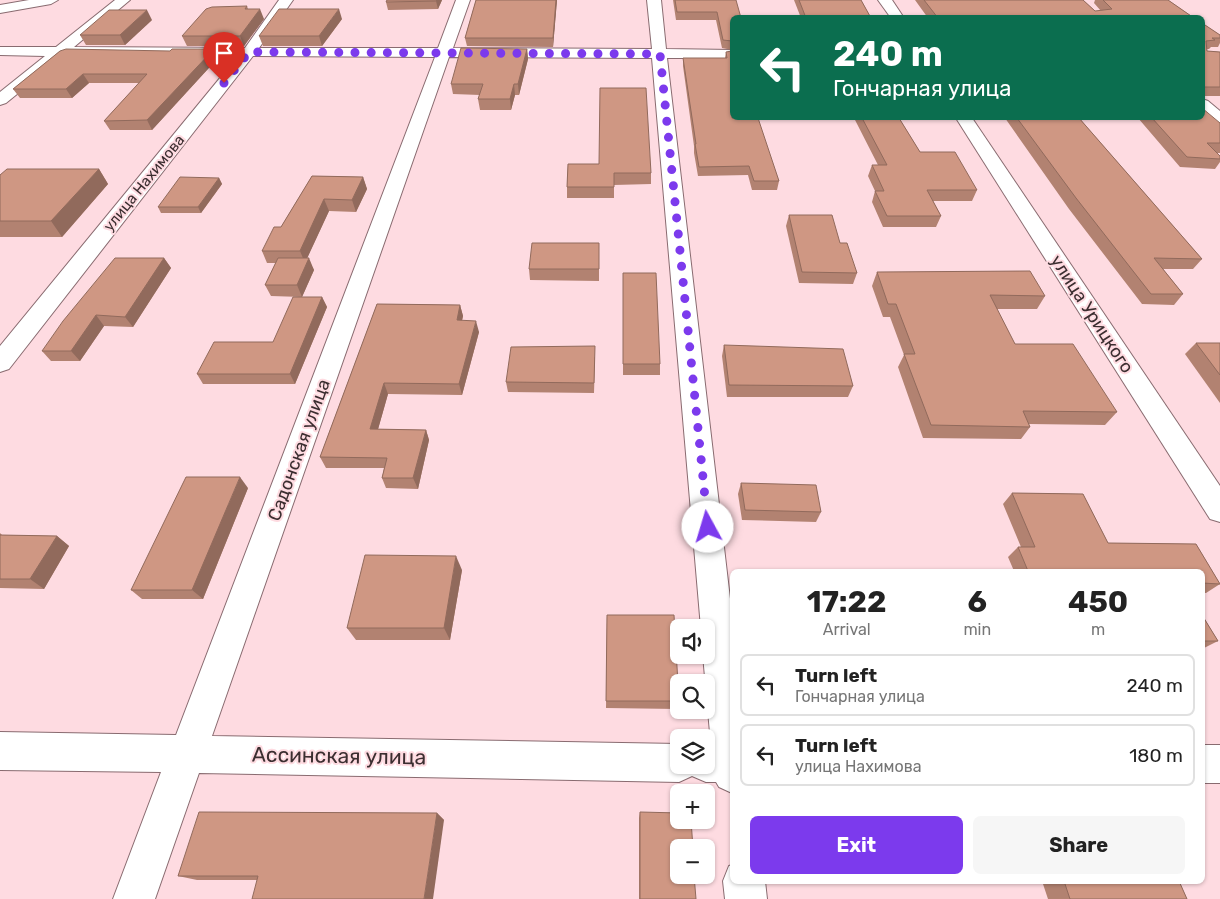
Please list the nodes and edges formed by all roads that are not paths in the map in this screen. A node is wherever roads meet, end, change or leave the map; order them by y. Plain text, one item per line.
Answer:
1 (51, 0) edge
2 (123, 0) edge
3 (286, 0) edge
4 (463, 0) edge
5 (654, 0) edge
6 (886, 0) edge
7 (0, 9) edge
8 (896, 15) edge
9 (61, 50) junction
10 (0, 51) edge
11 (249, 52) junction
12 (445, 53) junction
13 (660, 54) junction
14 (730, 54) edge
15 (0, 100) edge
16 (1205, 106) edge
17 (1220, 119) edge
18 (965, 120) edge
19 (0, 363) edge
20 (1220, 510) edge
21 (0, 751) edge
22 (187, 753) junction
23 (670, 762) edge
24 (1205, 764) edge
25 (1220, 764) edge
26 (726, 766) edge
27 (744, 884) edge
28 (134, 899) edge
29 (746, 899) edge

1 - 7 street
2 - 9 street
3 - 11 street, улица Нахимова
4 - 12 street, Садонская улица
5 - 13 street
6 - 8 street
9 - 10 street
9 - 11 street
9 - 15 street
11 - 12 street
11 - 19 street, улица Нахимова
12 - 13 street
12 - 22 street, Садонская улица
13 - 14 street
13 - 26 street
16 - 17 street
18 - 20 street, улица Урицкого
21 - 22 street, Ассинская улица
22 - 23 street, Ассинская улица
22 - 28 street, Садонская улица
24 - 25 street
27 - 29 street

